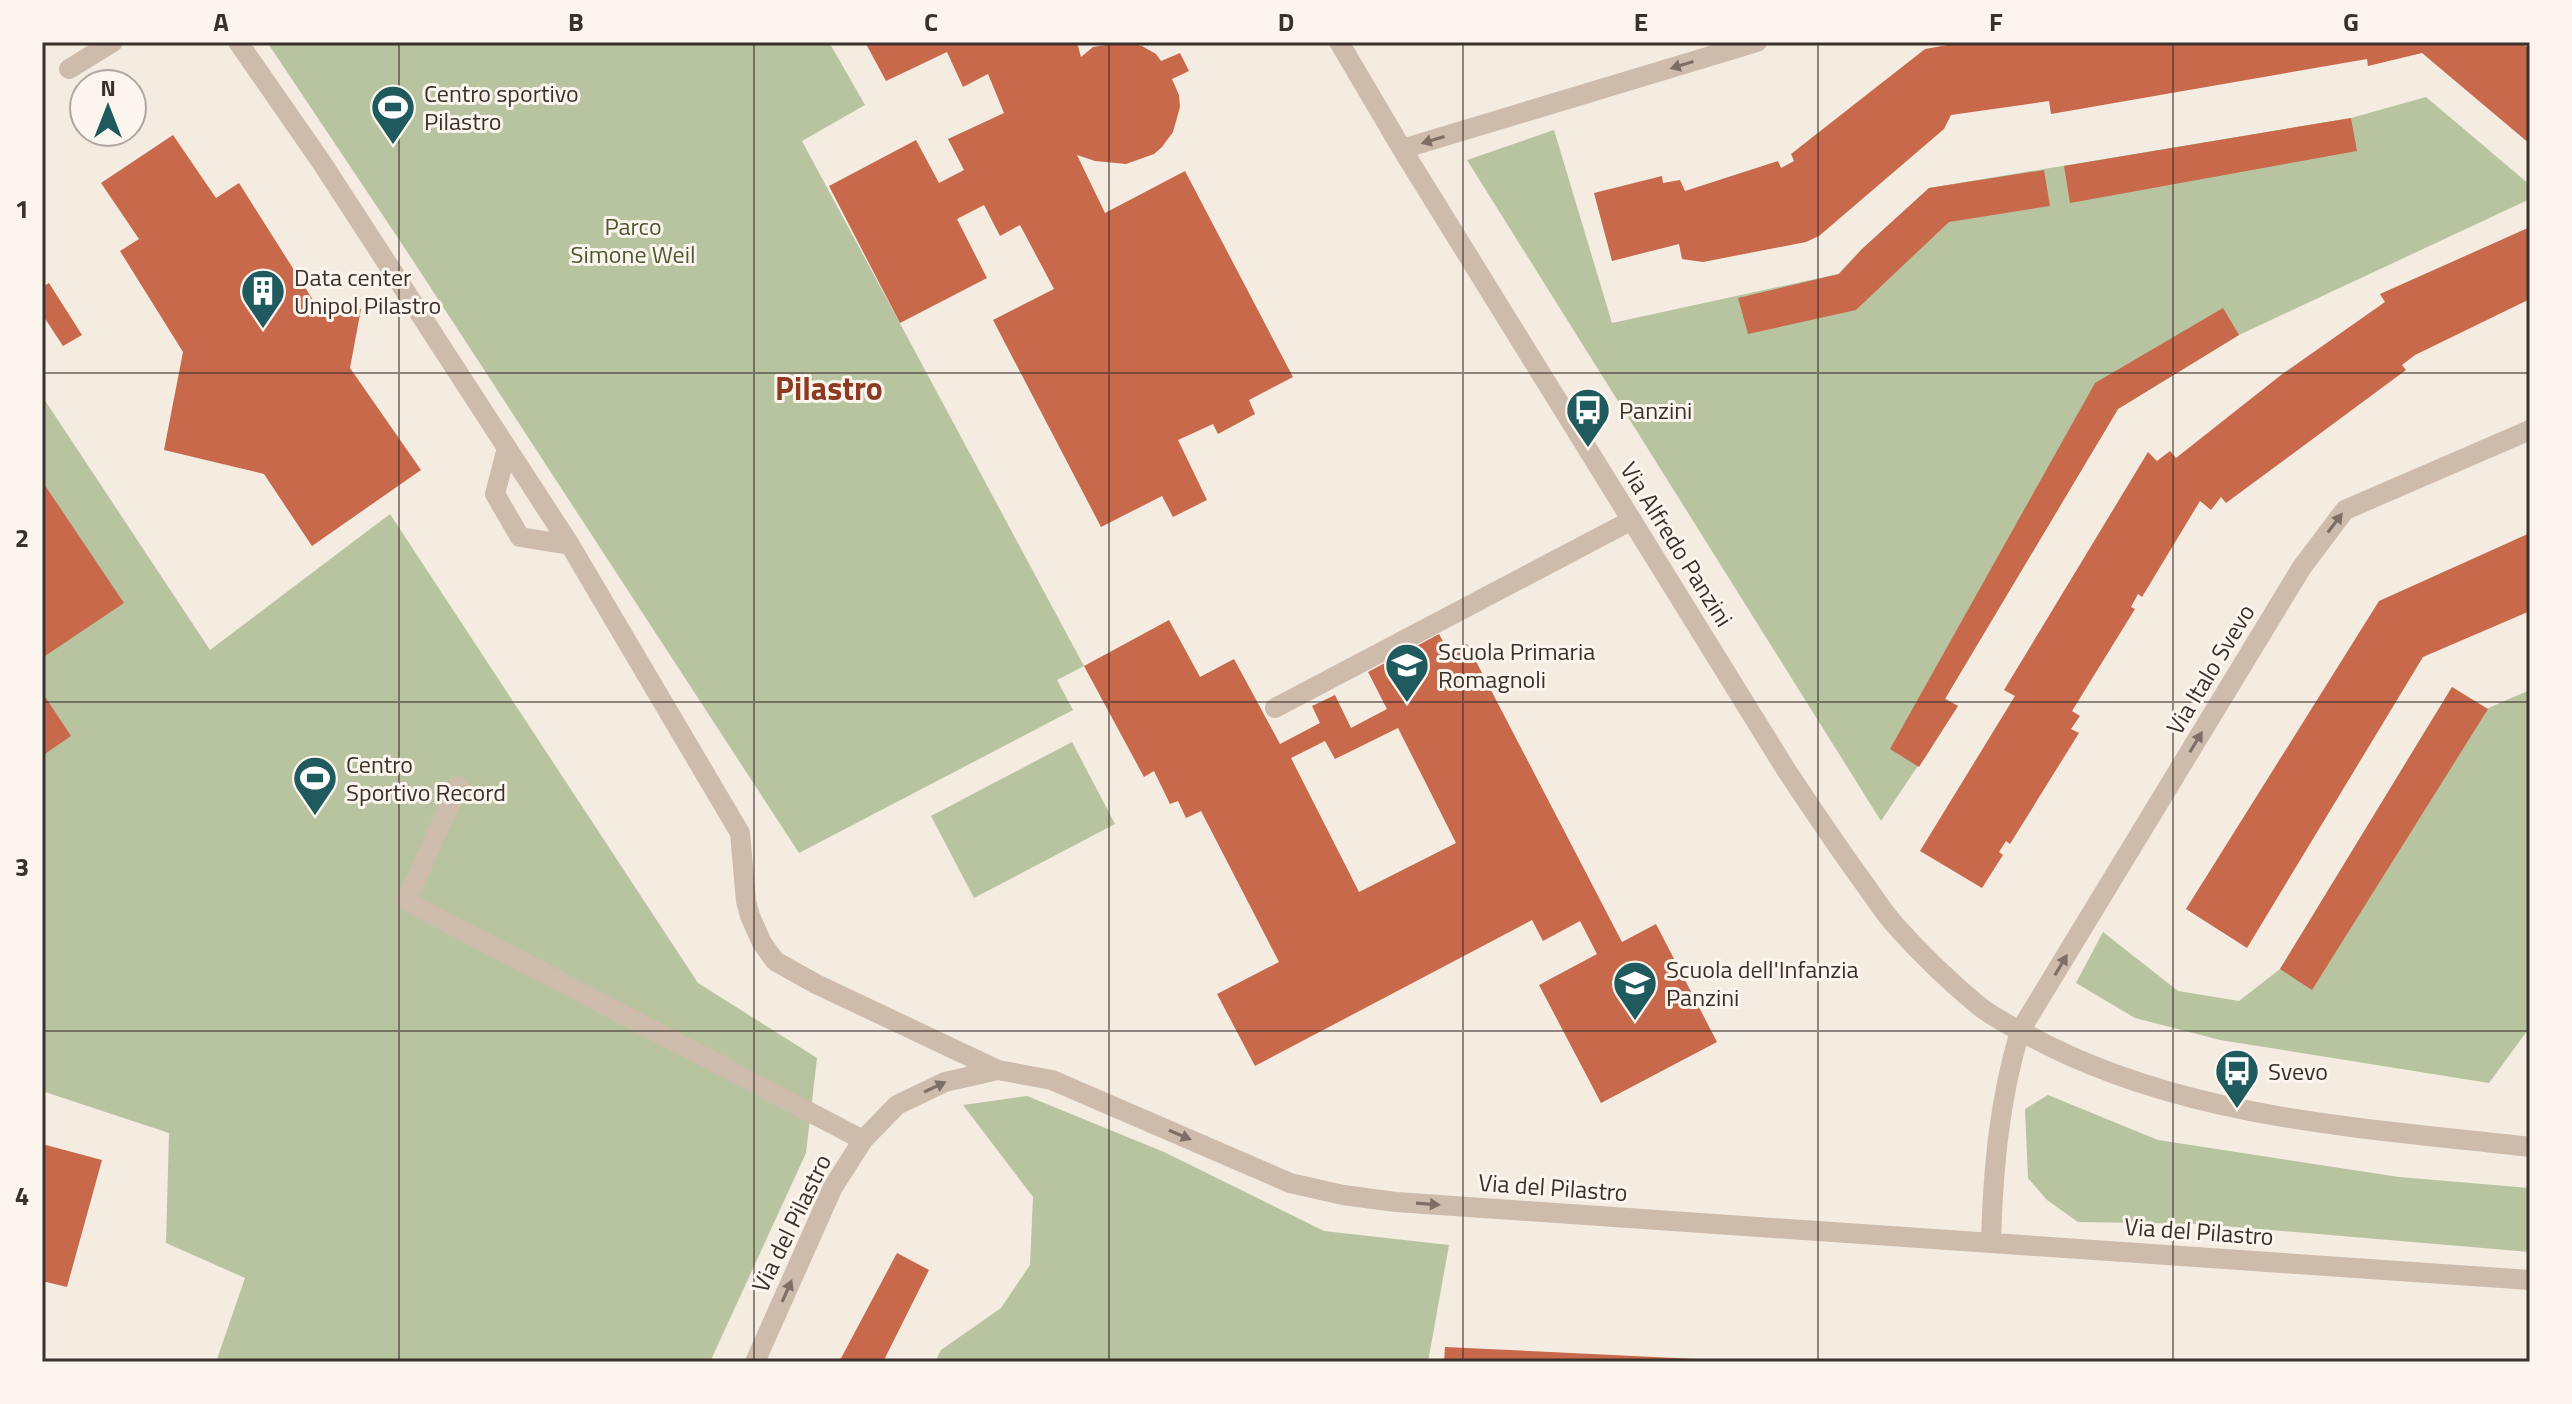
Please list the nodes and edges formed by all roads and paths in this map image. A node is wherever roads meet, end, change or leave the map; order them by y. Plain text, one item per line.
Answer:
1 (113, 42) edge
2 (238, 42) edge
3 (1339, 42) edge
4 (1757, 42) edge
5 (71, 68) edge
6 (1402, 149) junction
7 (2530, 430) edge
8 (507, 448) junction
9 (1632, 520) junction
10 (570, 545) junction
11 (1275, 708) dead end
12 (458, 786) dead end
13 (2020, 1031) junction
14 (998, 1070) junction
15 (863, 1140) junction
16 (2530, 1147) edge
17 (1982, 1242) junction
18 (2530, 1280) edge
19 (755, 1362) edge

1 - 5 street
2 - 8 street
3 - 6 street, Via Alfredo Panzini
4 -> 6 street
6 - 9 street, Via Alfredo Panzini
13 -> 7 street, Via Italo Svevo
8 - 10 street
8 - 10 street
9 - 11 street
9 - 13 street, Via Alfredo Panzini
10 - 14 street
12 - 15 street
13 - 16 street, Via Alfredo Panzini
13 - 17 street
15 -> 14 street, Via del Pilastro
14 -> 17 street, Via del Pilastro
19 -> 15 street, Via del Pilastro
17 - 18 street, Via del Pilastro

